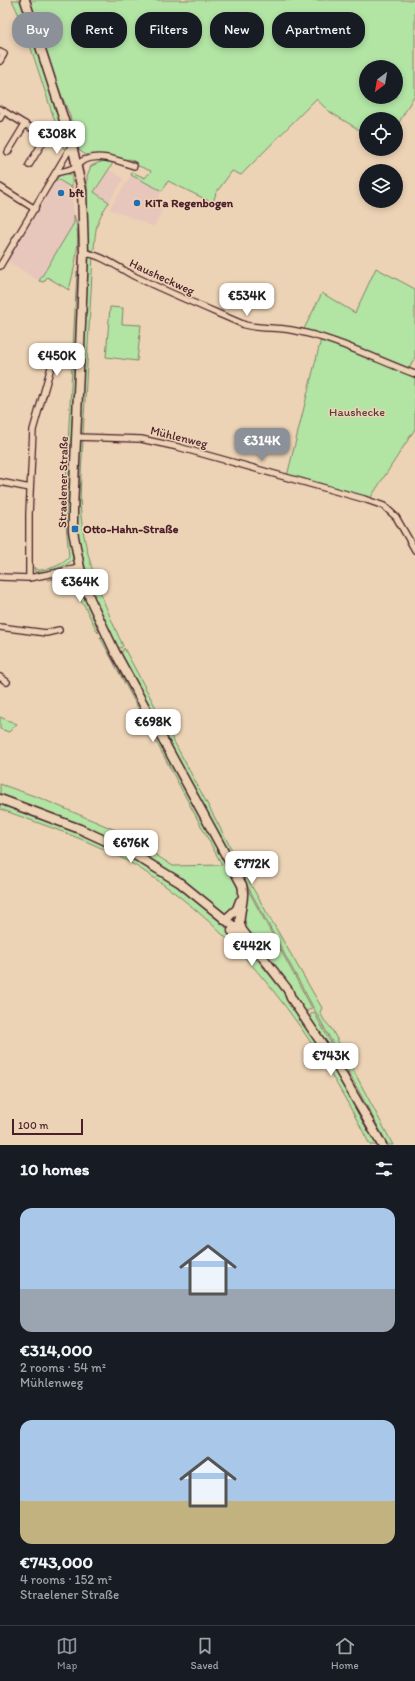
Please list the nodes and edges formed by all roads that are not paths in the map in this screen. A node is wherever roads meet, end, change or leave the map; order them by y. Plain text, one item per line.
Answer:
1 (25, 0) edge
2 (2, 53) edge
3 (0, 61) edge
4 (2, 110) edge
5 (0, 118) edge
6 (25, 124) junction
7 (72, 144) junction
8 (8, 152) dead end
9 (29, 165) dead end
10 (77, 165) junction
11 (134, 166) dead end
12 (56, 174) junction
13 (0, 188) edge
14 (35, 209) junction
15 (84, 252) junction
16 (0, 266) edge
17 (53, 360) dead end
18 (415, 374) edge
19 (76, 436) junction
20 (0, 482) edge
21 (30, 488) junction
22 (415, 550) edge
23 (80, 568) junction
24 (0, 577) edge
25 (29, 578) junction
26 (0, 627) edge
27 (59, 630) dead end
28 (0, 677) edge
29 (7, 682) dead end
30 (0, 799) edge
31 (228, 861) junction
32 (240, 915) junction
33 (227, 922) junction
34 (248, 940) junction
35 (291, 998) junction
36 (382, 1145) edge

1 - 7 street, Straelener Straße
2 - 3 street
4 - 5 street
4 - 6 street
6 - 8 street
6 - 9 street
7 - 10 street, Straelener Straße
7 - 12 street
10 - 11 street
10 - 12 street
10 - 15 street, Straelener Straße
12 - 14 street
13 - 14 street
14 - 16 street
15 - 18 street, Hausheckweg
15 - 19 street, Straelener Straße
17 - 21 street
19 - 22 street, Mühlenweg
19 - 23 street, Straelener Straße
20 - 21 street
21 - 25 street
23 - 25 street
23 - 31 street, Straelener Straße
24 - 25 street
26 - 27 street
28 - 29 street
30 - 33 street
31 - 32 street, Straelener Straße
31 - 33 street, Straelener Straße
32 - 33 street
32 - 34 street, Straelener Straße
33 - 34 street, Straelener Straße
33 - 35 street, Straelener Straße
34 - 35 street, Straelener Straße
35 - 36 street, Straelener Straße

